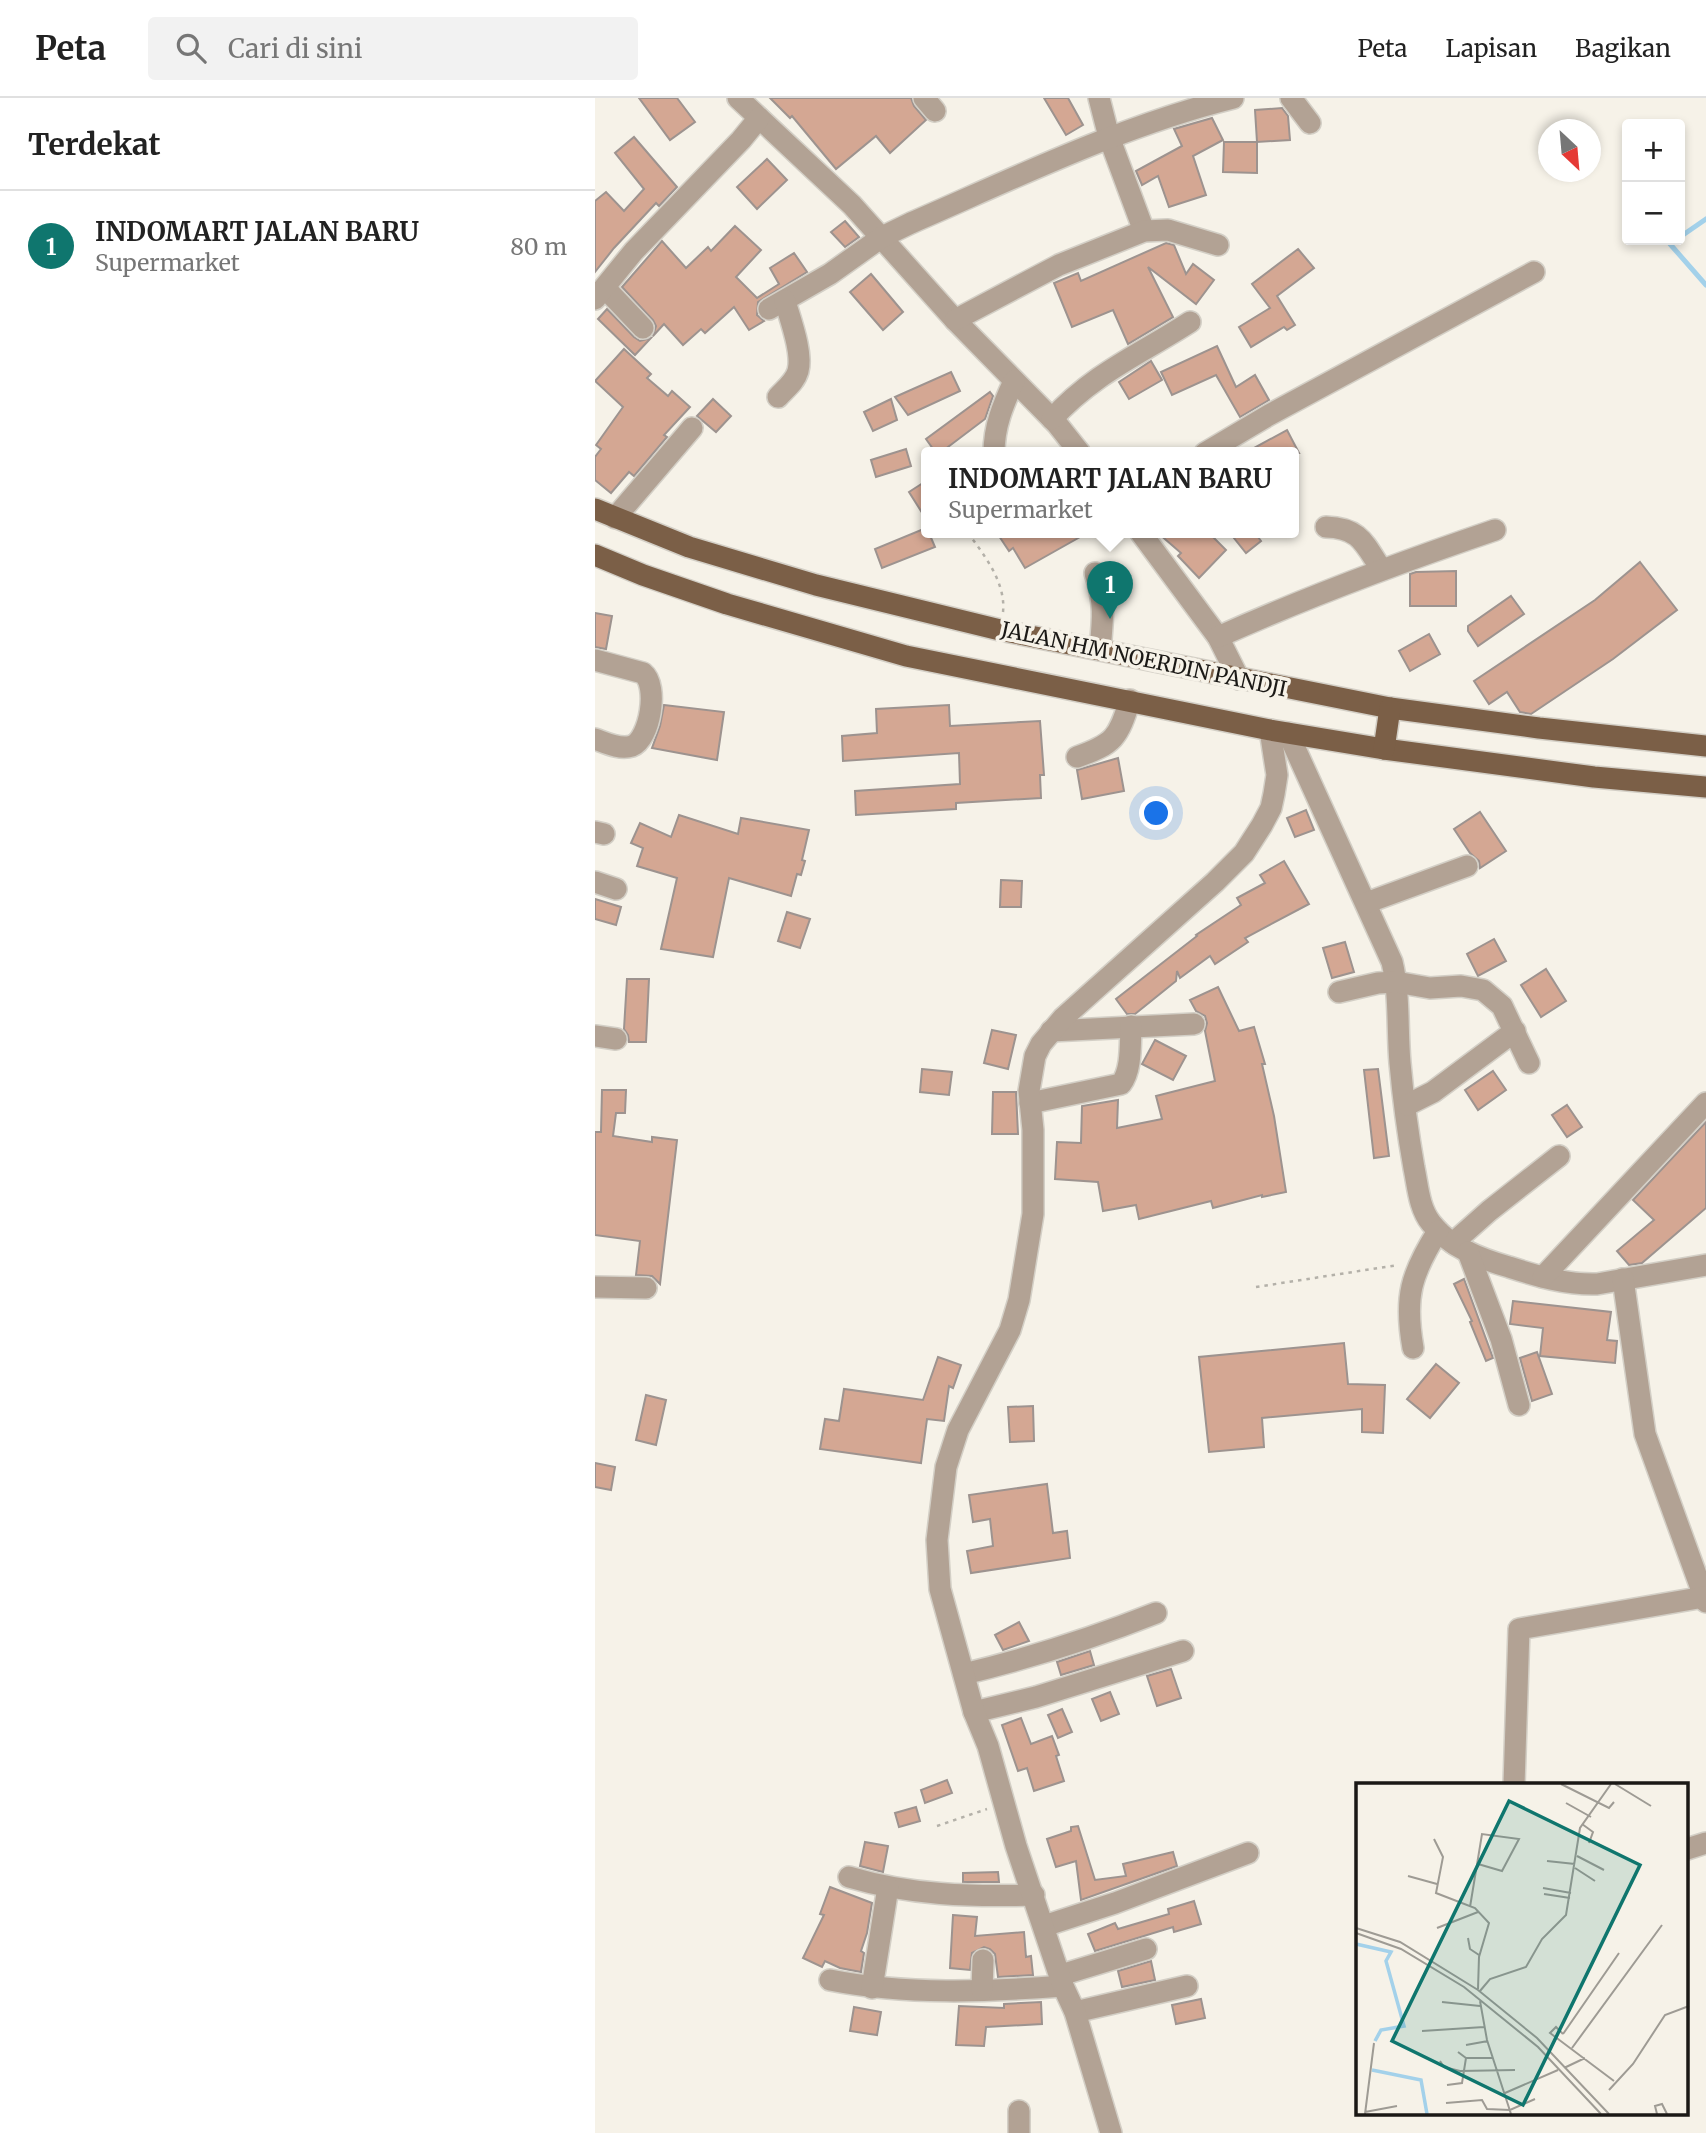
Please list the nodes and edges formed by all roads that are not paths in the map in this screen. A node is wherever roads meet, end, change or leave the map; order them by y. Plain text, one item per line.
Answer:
1 (738, 98) edge
2 (1099, 98) edge
3 (1233, 98) edge
4 (1291, 98) edge
5 (758, 118) junction
6 (1310, 123) dead end
7 (1109, 137) junction
8 (1144, 232) junction
9 (882, 237) junction
10 (1218, 245) dead end
11 (1534, 272) dead end
12 (600, 293) edge
13 (955, 320) junction
14 (1189, 322) dead end
15 (643, 328) dead end
16 (1014, 381) junction
17 (778, 397) dead end
18 (1052, 419) junction
19 (692, 428) dead end
20 (995, 447) edge
21 (1075, 447) edge
22 (1215, 447) edge
23 (595, 509) edge
24 (615, 518) junction
25 (1325, 527) dead end
26 (1495, 530) dead end
27 (1145, 538) edge
28 (595, 555) edge
29 (1381, 569) junction
30 (1095, 573) dead end
31 (1103, 632) junction
32 (1218, 637) junction
33 (595, 660) edge
34 (1239, 679) junction
35 (1130, 700) junction
36 (1390, 709) junction
37 (1279, 732) junction
38 (595, 739) edge
39 (1706, 746) edge
40 (1384, 749) junction
41 (1077, 757) dead end
42 (1706, 787) edge
43 (1468, 866) dead end
44 (595, 882) edge
45 (616, 889) dead end
46 (1366, 903) junction
47 (1396, 982) junction
48 (1339, 992) dead end
49 (1194, 1024) dead end
50 (1131, 1026) junction
51 (1051, 1031) junction
52 (1515, 1031) junction
53 (1529, 1063) dead end
54 (1030, 1103) junction
55 (1706, 1103) edge
56 (1406, 1105) junction
57 (1559, 1156) dead end
58 (1453, 1242) junction
59 (1706, 1265) edge
60 (1543, 1278) junction
61 (1623, 1279) junction
62 (595, 1287) edge
63 (646, 1288) dead end
64 (1413, 1348) dead end
65 (1519, 1405) dead end
66 (1705, 1600) edge
67 (1156, 1613) dead end
68 (1183, 1651) dead end
69 (964, 1674) junction
70 (974, 1712) junction
71 (1514, 1783) edge
72 (1706, 1843) edge
73 (1689, 1848) edge
74 (1248, 1853) dead end
75 (849, 1877) dead end
76 (888, 1887) junction
77 (1034, 1895) junction
78 (1044, 1926) junction
79 (1146, 1949) dead end
80 (982, 1960) dead end
81 (830, 1980) dead end
82 (1062, 1981) junction
83 (1188, 1986) dead end
84 (872, 1988) junction
85 (982, 1990) junction
86 (1076, 2012) junction
87 (1019, 2110) dead end
88 (1019, 2133) edge
89 (1111, 2133) edge

1 - 5 street
2 - 7 street
3 - 7 street
4 - 6 street
5 - 9 street
5 - 12 street
7 - 8 street
7 - 9 street
8 - 10 street
8 - 13 street
9 - 13 street
9 - 17 street
11 - 22 street
12 - 15 street
13 - 16 street
14 - 18 street
16 - 18 street
16 - 20 street
18 - 21 street
19 - 24 street
23 - 24 main road, JALAN HM NOERDIN PANDJI
24 - 31 main road, JALAN HM NOERDIN PANDJI
25 - 29 street
26 - 29 street
27 - 32 street
28 - 35 main road, JALAN HM NOERDIN PANDJI
29 - 32 street
30 - 31 street
31 - 34 main road, JALAN HM NOERDIN PANDJI
32 - 34 street
33 - 38 street
34 - 36 main road, JALAN HM NOERDIN PANDJI
35 - 37 main road, JALAN HM NOERDIN PANDJI
35 - 41 street
36 - 39 main road, JALAN HM NOERDIN PANDJI
36 - 40 main road
37 - 40 main road, JALAN HM NOERDIN PANDJI
37 - 46 street
37 - 51 street
40 - 42 main road, JALAN HM NOERDIN PANDJI
43 - 46 street
44 - 45 street
46 - 47 street
47 - 48 street
47 - 52 street
47 - 56 street
49 - 50 street
50 - 51 street
50 - 54 street
51 - 54 street
52 - 53 street
52 - 56 street
54 - 69 street
55 - 60 street
56 - 58 street
57 - 58 street
58 - 60 street
58 - 64 street
58 - 65 street
59 - 61 street
60 - 61 street
61 - 66 street
62 - 63 street
66 - 71 street
67 - 69 street
68 - 70 street
69 - 70 street
70 - 77 street
72 - 73 street
74 - 78 street
75 - 76 street
76 - 77 street
76 - 84 street
77 - 78 street
78 - 82 street
79 - 82 street
80 - 85 street
81 - 84 street
82 - 85 street
82 - 86 street
83 - 86 street
84 - 85 street
86 - 89 street
87 - 88 street

